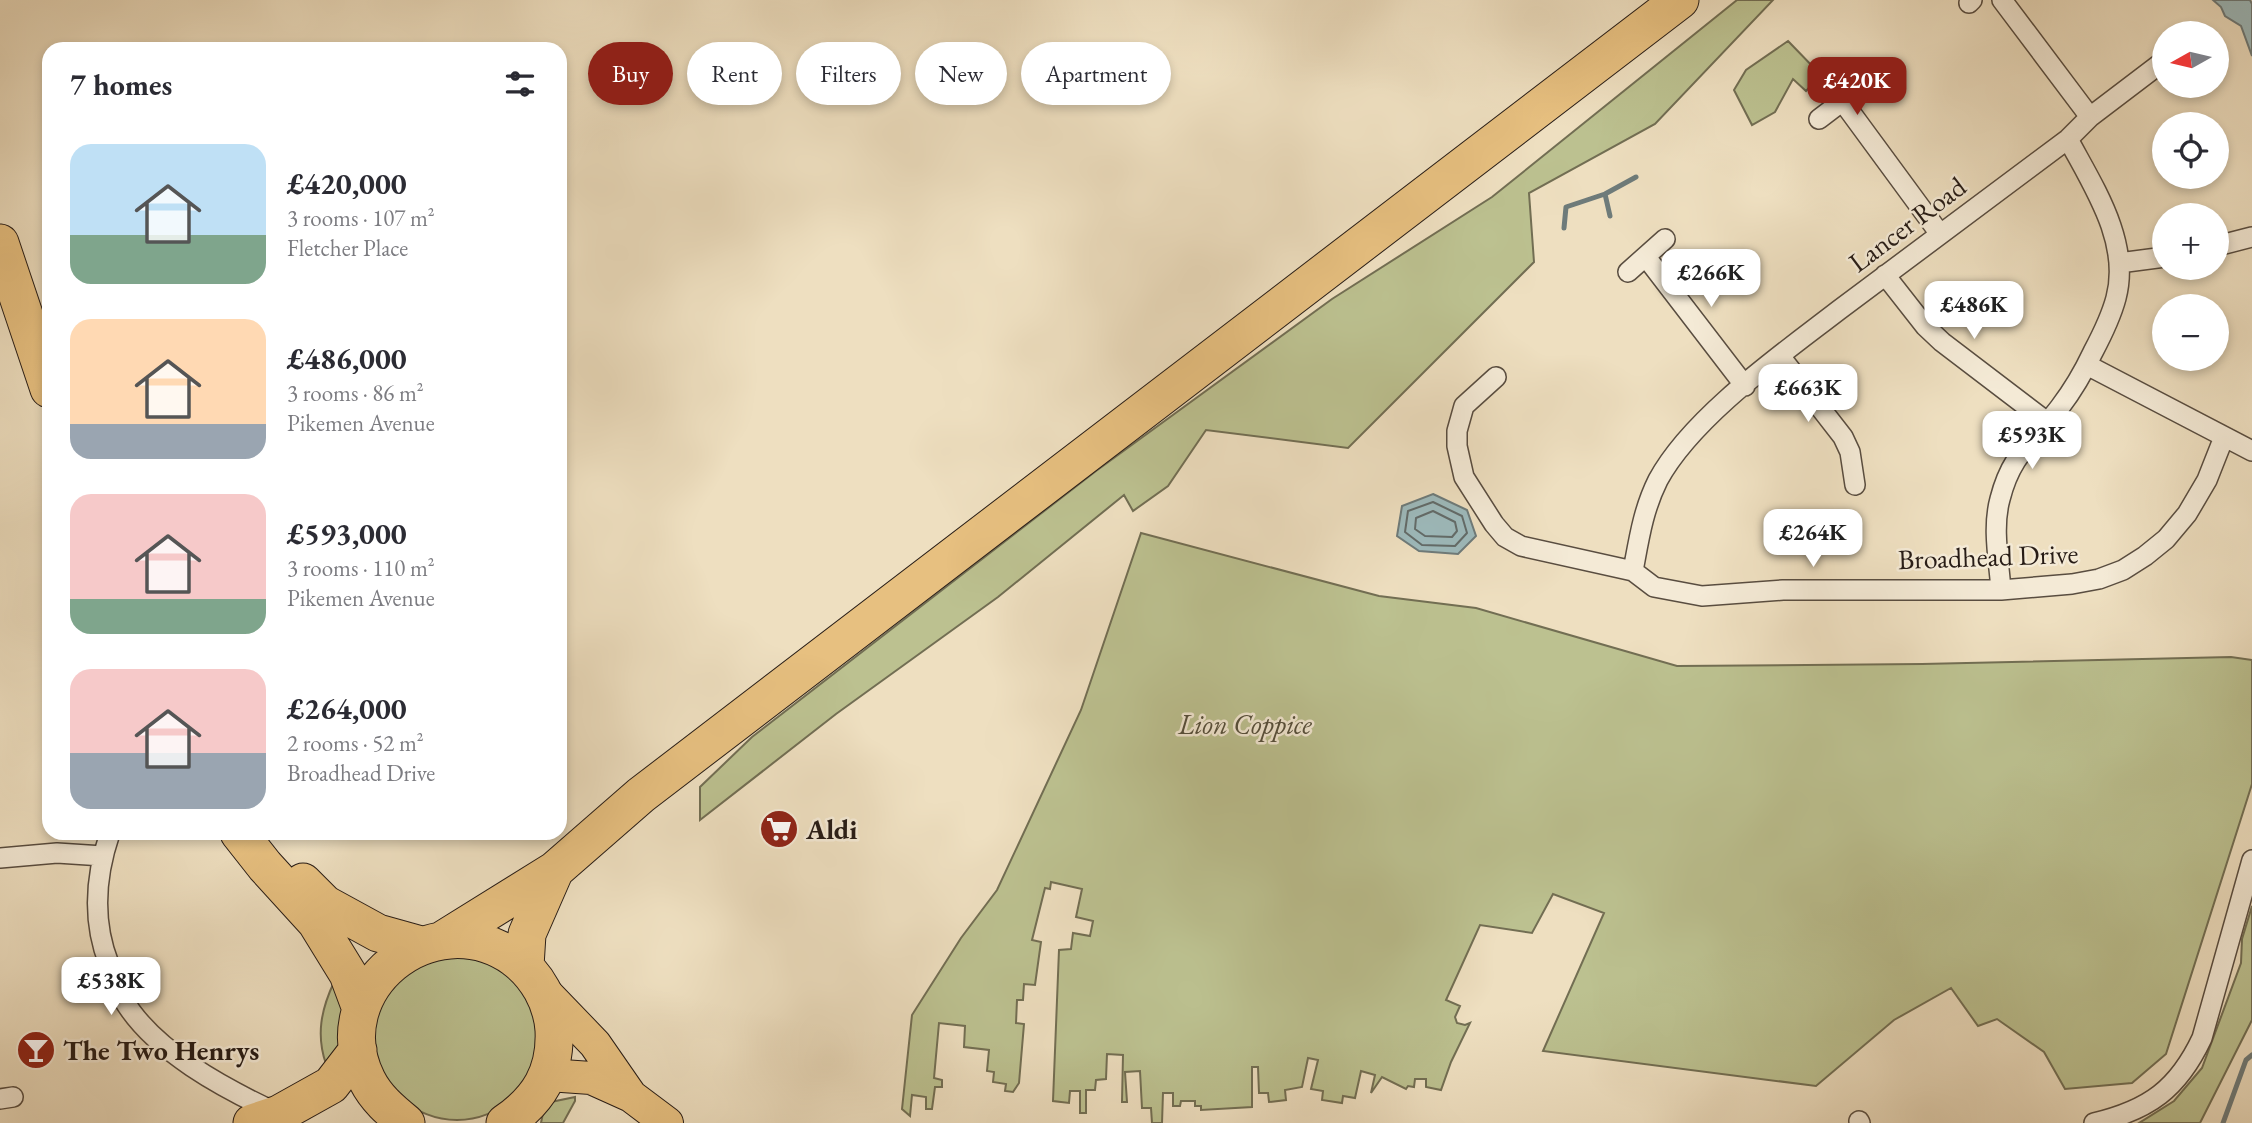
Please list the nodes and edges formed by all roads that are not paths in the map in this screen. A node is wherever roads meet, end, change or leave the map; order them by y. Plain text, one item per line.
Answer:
1 (1680, 0) edge
2 (2002, 0) edge
3 (2152, 70) edge
4 (1869, 81) dead end
5 (1843, 102) junction
6 (2090, 117) junction
7 (1819, 119) dead end
8 (2068, 139) junction
9 (1940, 234) junction
10 (2252, 237) edge
11 (1665, 239) dead end
12 (0, 243) edge
13 (2229, 243) edge
14 (1646, 257) junction
15 (2152, 259) edge
16 (2119, 264) junction
17 (1628, 272) dead end
18 (1885, 275) junction
19 (1780, 356) junction
20 (2087, 365) junction
21 (42, 368) edge
22 (1496, 377) dead end
23 (1745, 386) junction
24 (2047, 422) junction
25 (2224, 437) junction
26 (2252, 451) edge
27 (1856, 485) dead end
28 (1633, 571) junction
29 (2001, 590) junction
30 (108, 840) edge
31 (244, 840) edge
32 (263, 840) edge
33 (103, 856) junction
34 (0, 858) edge
35 (2252, 860) edge
36 (555, 870) junction
37 (432, 942) junction
38 (534, 979) junction
39 (361, 1009) junction
40 (358, 1050) junction
41 (548, 1075) junction
42 (631, 1096) junction
43 (266, 1119) edge
44 (518, 1119) edge
45 (405, 1123) edge
46 (667, 1123) edge
47 (2094, 1123) edge

1 - 36 highway
2 - 6 street
3 - 6 street, Lancer Road
4 - 5 street
5 - 7 street
5 - 9 street
6 - 8 street, Lancer Road
8 - 9 street, Lancer Road
8 - 16 street
9 - 18 street, Lancer Road
10 - 13 street
11 - 14 street
12 - 21 highway
14 - 17 street
14 - 23 street
15 - 16 street
16 - 20 street
18 - 19 street, Lancer Road
18 - 24 street
19 - 23 street, Lancer Road
19 - 27 street
20 - 24 street
20 - 25 street
22 - 28 street, Broadhead Drive
23 - 28 street, Lancer Road
24 - 29 street
25 - 26 street
25 - 29 street, Broadhead Drive
28 - 29 street, Broadhead Drive
30 - 33 street
31 - 39 highway
32 - 37 highway
33 - 34 street
33 - 43 street
35 - 47 street
36 - 37 highway
36 - 38 highway
37 - 38 highway
37 - 39 highway
38 - 41 highway
38 - 42 main road
39 - 40 highway
40 - 43 highway
40 - 45 highway
41 - 42 main road
41 - 44 highway
42 - 46 main road

